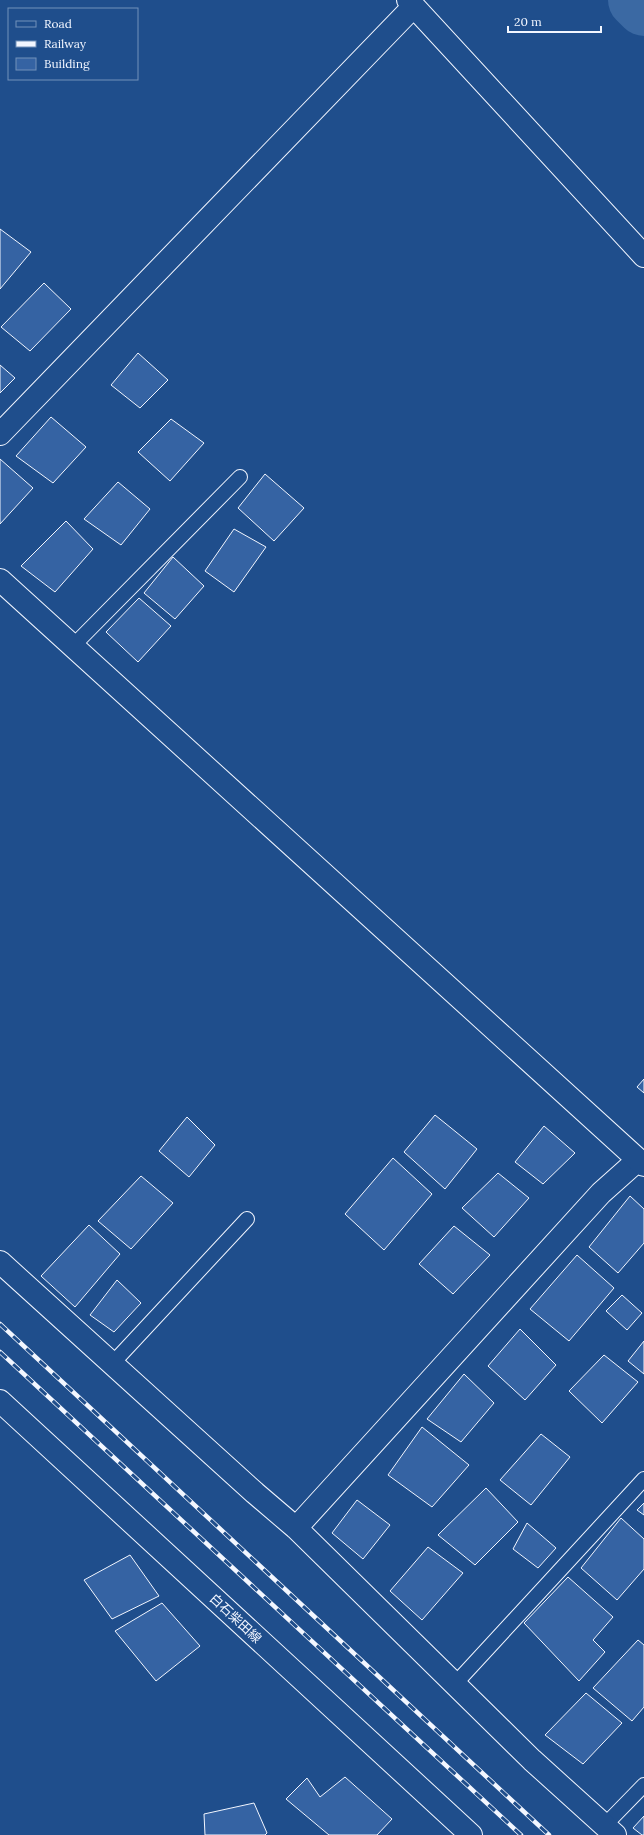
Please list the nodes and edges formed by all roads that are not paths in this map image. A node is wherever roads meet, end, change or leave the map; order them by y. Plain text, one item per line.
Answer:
1 (411, 3) edge
2 (644, 256) edge
3 (0, 434) edge
4 (240, 477) dead end
5 (0, 580) edge
6 (73, 646) junction
7 (642, 1162) edge
8 (247, 1219) dead end
9 (0, 1262) edge
10 (112, 1364) junction
11 (0, 1401) edge
12 (644, 1479) edge
13 (296, 1528) junction
14 (455, 1684) junction
15 (644, 1785) edge
16 (610, 1830) edge
17 (471, 1835) edge

1 - 2 street
1 - 3 street
4 - 6 lane
5 - 6 street
6 - 7 street
7 - 13 street
8 - 10 lane
9 - 10 street
10 - 13 street
11 - 17 street, 白石柴田線
12 - 14 lane
13 - 14 street
14 - 16 street
15 - 16 lane

